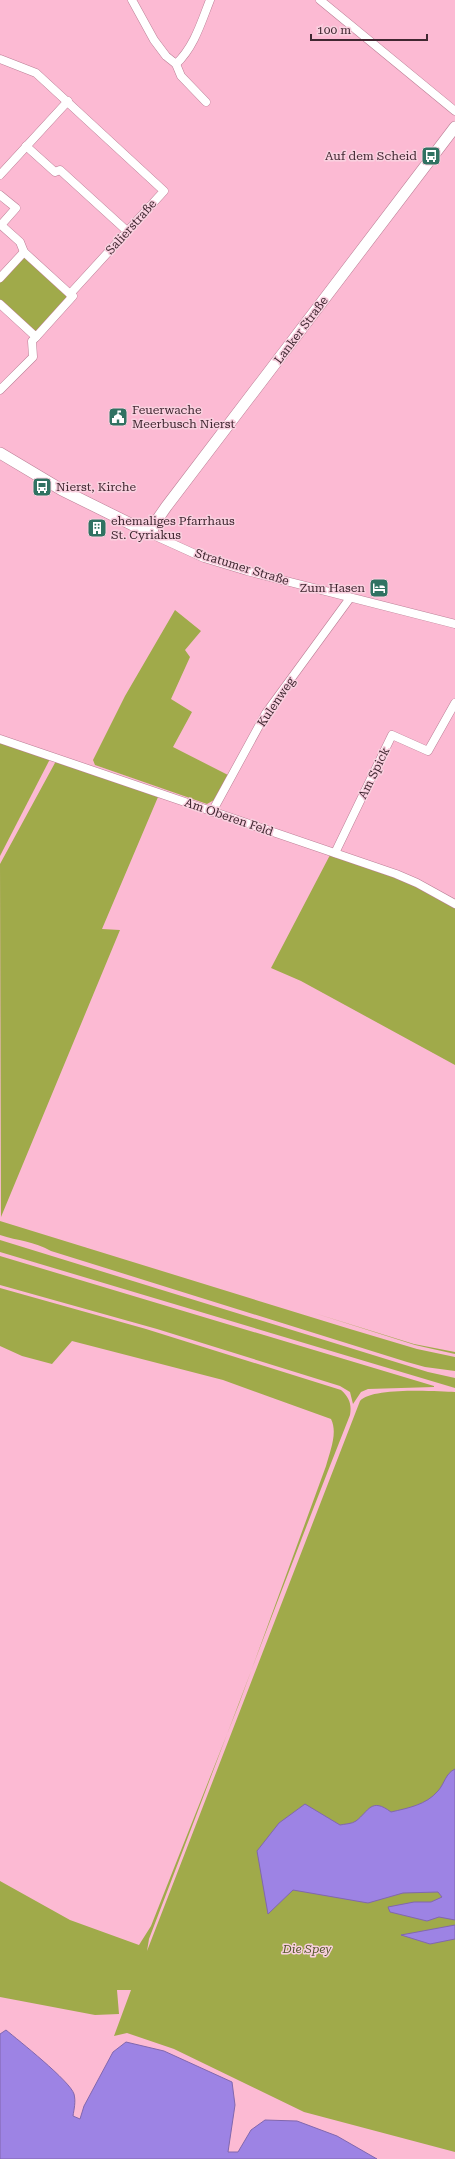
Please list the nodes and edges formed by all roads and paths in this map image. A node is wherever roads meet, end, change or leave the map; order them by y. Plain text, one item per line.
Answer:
1 (132, 0) edge
2 (210, 0) edge
3 (320, 0) edge
4 (0, 59) edge
5 (176, 64) junction
6 (68, 101) junction
7 (206, 102) dead end
8 (455, 111) edge
9 (455, 127) edge
10 (26, 146) junction
11 (0, 174) edge
12 (1, 197) edge
13 (1, 224) edge
14 (127, 231) junction
15 (24, 252) junction
16 (0, 278) edge
17 (70, 294) junction
18 (0, 304) edge
19 (36, 337) junction
20 (0, 390) edge
21 (0, 453) edge
22 (151, 534) junction
23 (350, 598) junction
24 (455, 624) edge
25 (455, 703) edge
26 (0, 739) edge
27 (212, 812) junction
28 (335, 853) junction
29 (455, 904) edge

1 - 5 street
2 - 5 street
3 - 8 street
4 - 6 street, Salierstraße
5 - 7 street
6 - 10 street
6 - 14 street, Salierstraße
9 - 22 street, Lanker Straße
10 - 11 street
10 - 14 street
12 - 13 street
13 - 15 street
14 - 17 street, Salierstraße
15 - 16 street
15 - 17 street
17 - 19 street, Salierstraße
18 - 19 street
19 - 20 street
21 - 22 street, Stratumer Straße
22 - 23 street, Stratumer Straße
23 - 24 street, Stratumer Straße
23 - 27 street, Kulenweg
25 - 28 street, Am Spick
26 - 27 street, Am Oberen Feld
27 - 28 street, Am Oberen Feld
28 - 29 street, Am Oberen Feld

